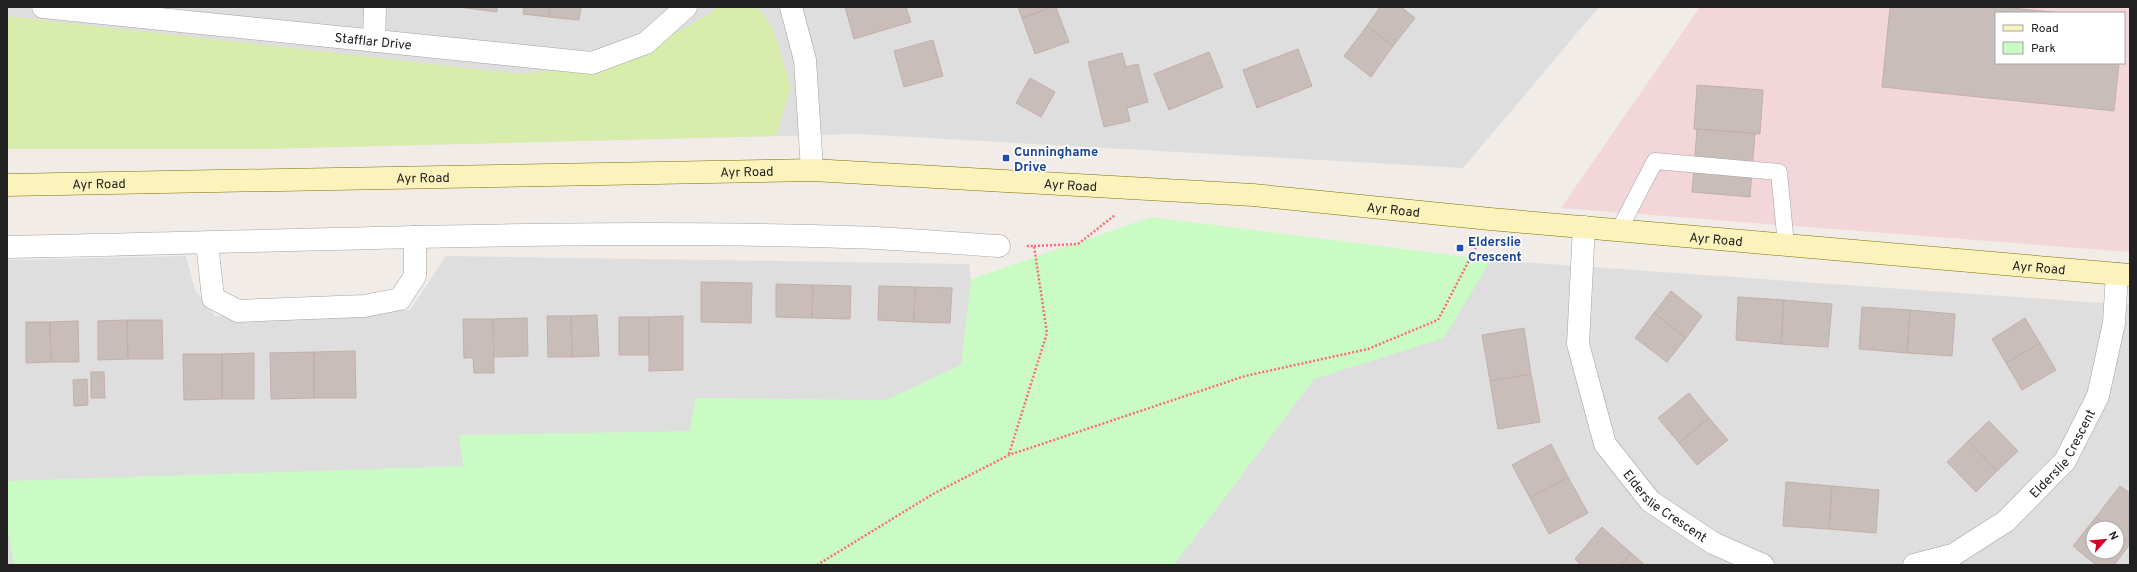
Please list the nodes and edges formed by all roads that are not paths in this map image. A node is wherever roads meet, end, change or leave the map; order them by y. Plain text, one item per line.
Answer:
1 (43, 7) edge
2 (375, 7) edge
3 (686, 7) edge
4 (791, 7) edge
5 (374, 41) junction
6 (812, 170) junction
7 (7, 185) edge
8 (1584, 227) junction
9 (1618, 230) junction
10 (415, 237) junction
11 (207, 244) junction
12 (1786, 245) junction
13 (999, 246) road end
14 (7, 247) edge
15 (2123, 275) edge
16 (1753, 563) edge
17 (1914, 565) edge

1 - 5 street, Stafflar Drive
2 - 5 street
3 - 5 street, Stafflar Drive
4 - 6 street
6 - 7 main road, Ayr Road
6 - 8 main road, Ayr Road
8 - 9 main road, Ayr Road
8 - 16 street, Elderslie Crescent
9 - 12 main road, Ayr Road
9 - 12 lane
10 - 11 street
10 - 11 street
10 - 13 street
11 - 14 street
12 - 15 main road, Ayr Road
15 - 17 street, Elderslie Crescent

